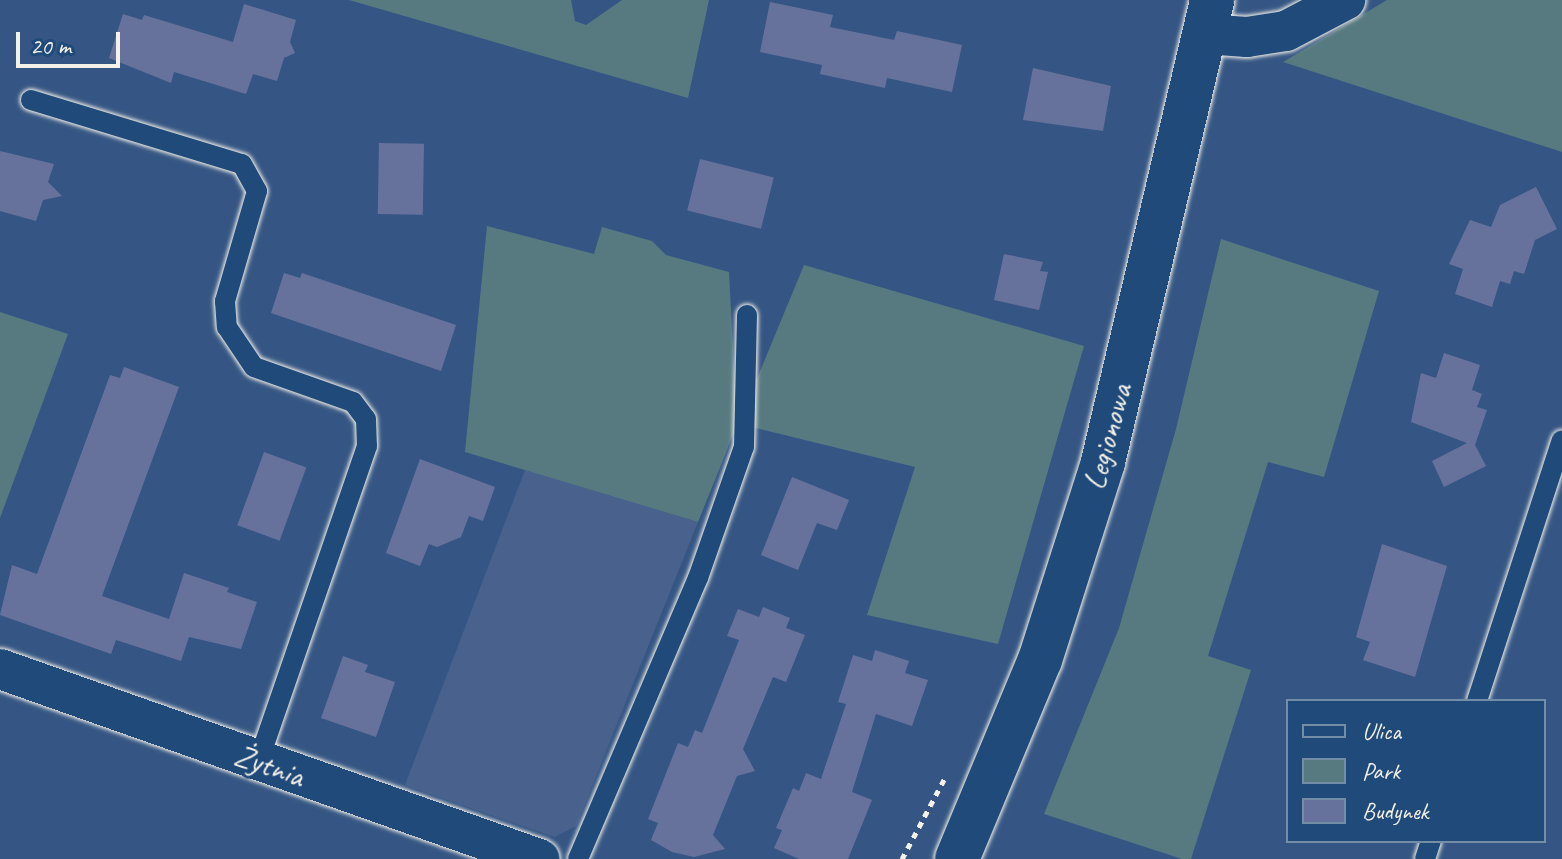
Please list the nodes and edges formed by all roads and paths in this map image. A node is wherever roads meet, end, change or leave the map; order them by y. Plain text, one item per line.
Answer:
1 (1345, 0) edge
2 (1208, 17) edge
3 (31, 100) dead end
4 (747, 315) dead end
5 (1562, 440) edge
6 (0, 669) edge
7 (1478, 699) edge
8 (954, 760) dead end
9 (258, 762) junction
10 (539, 859) edge
11 (578, 859) edge
12 (902, 859) edge
13 (957, 859) edge

1 - 2 street
2 - 13 main road, Legionowa
3 - 9 lane
4 - 11 lane
5 - 7 lane
6 - 9 street, Żytnia
8 - 12 path
9 - 10 street, Żytnia

